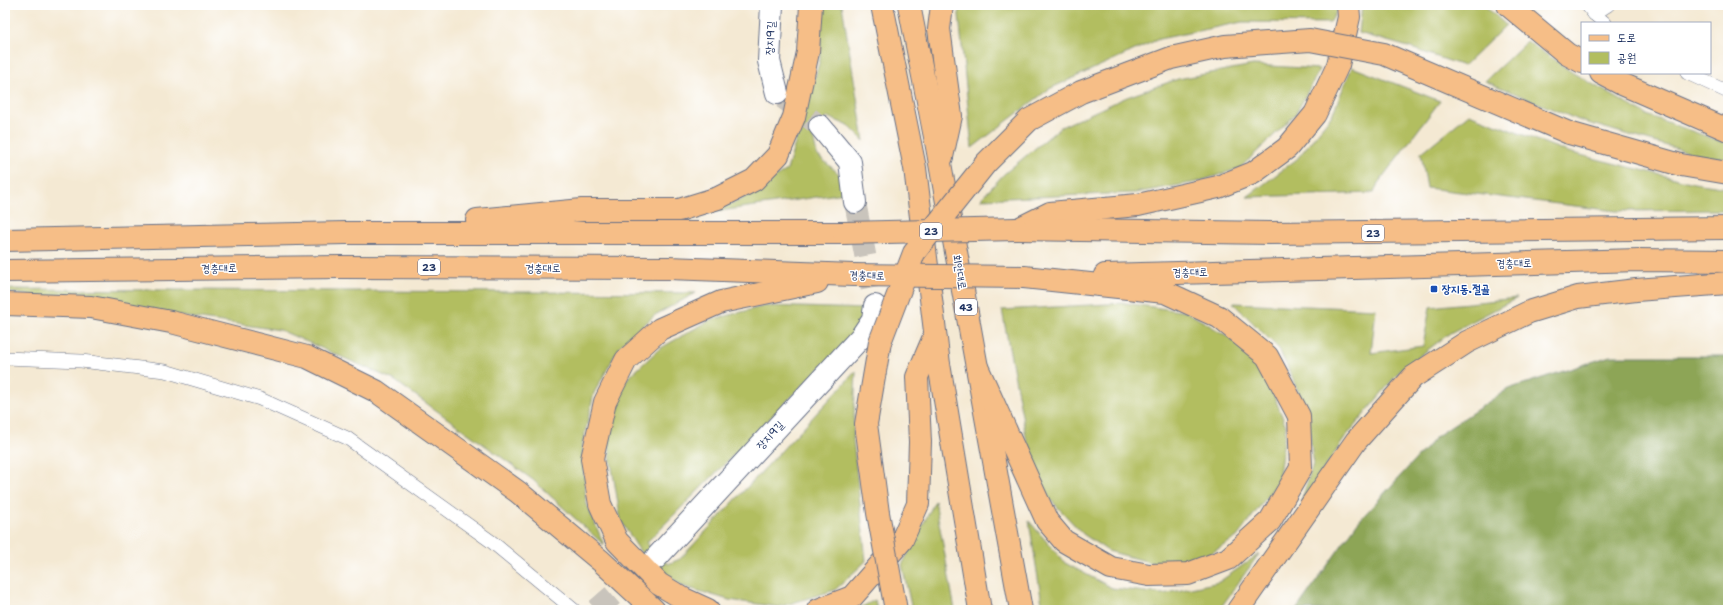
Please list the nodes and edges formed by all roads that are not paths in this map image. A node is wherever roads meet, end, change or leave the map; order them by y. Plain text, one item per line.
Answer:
1 (772, 5) edge
2 (811, 5) edge
3 (882, 5) edge
4 (909, 5) edge
5 (942, 5) edge
6 (1348, 5) edge
7 (1508, 5) edge
8 (1608, 5) edge
9 (1590, 9) edge
10 (1604, 22) edge
11 (1581, 61) edge
12 (1603, 74) edge
13 (1690, 74) edge
14 (1728, 92) edge
15 (777, 93) tunnel mouth
16 (820, 126) tunnel mouth
17 (1728, 130) edge
18 (940, 164) junction
19 (1728, 173) edge
20 (855, 202) tunnel mouth
21 (1728, 228) edge
22 (1017, 229) junction
23 (346, 233) junction
24 (5, 240) edge
25 (1728, 261) edge
26 (5, 271) edge
27 (853, 275) junction
28 (1024, 277) junction
29 (1728, 283) edge
30 (5, 304) edge
31 (875, 306) tunnel mouth
32 (935, 336) junction
33 (5, 358) edge
34 (977, 367) junction
35 (656, 558) tunnel mouth
36 (574, 610) edge
37 (654, 610) edge
38 (708, 610) edge
39 (818, 610) edge
40 (896, 610) edge
41 (980, 610) edge
42 (1021, 610) edge
43 (1238, 610) edge

1 - 15 street, 장지9길
2 - 23 main road
3 - 32 main road
4 - 18 main road, 회안대로 / 43
5 - 18 main road
6 - 22 main road
7 - 11 main road
8 - 9 lane
9 - 10 lane
12 - 17 main road
13 - 14 lane
16 - 20 street
18 - 34 main road, 회안대로 / 43
19 - 40 main road, bridge
21 - 22 main road, 23
22 - 23 main road, 23, bridge
23 - 24 main road, 23
25 - 28 main road, 경충대로 / 23
26 - 27 main road, 경충대로 / 23
27 - 28 main road, 경충대로 / 23, bridge
27 - 38 main road
28 - 34 main road
29 - 43 main road
30 - 37 main road
31 - 35 street, 장지9길
32 - 39 main road
32 - 41 main road
33 - 36 lane
34 - 42 main road, 회안대로 / 43

